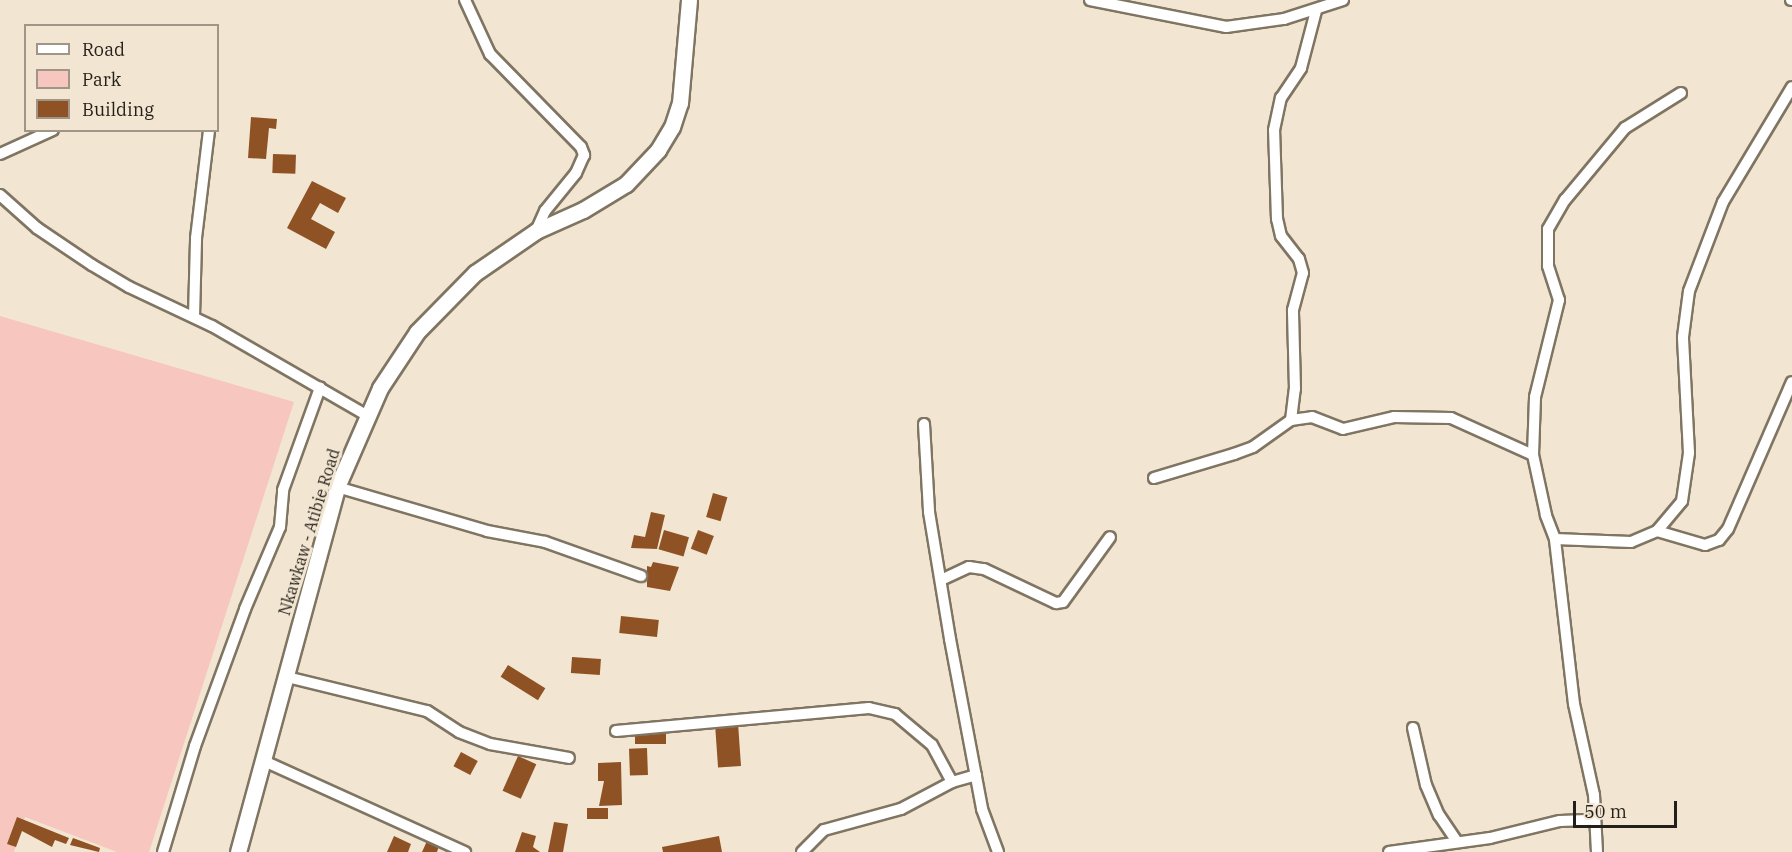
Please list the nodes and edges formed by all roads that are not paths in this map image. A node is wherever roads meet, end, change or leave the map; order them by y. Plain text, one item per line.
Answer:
1 (465, 0) edge
2 (689, 0) edge
3 (1090, 0) edge
4 (1343, 0) edge
5 (1316, 11) junction
6 (1792, 87) edge
7 (1681, 93) dead end
8 (49, 132) edge
9 (209, 132) edge
10 (0, 154) edge
11 (0, 195) edge
12 (536, 231) junction
13 (194, 317) junction
14 (1792, 382) edge
15 (320, 388) junction
16 (366, 415) junction
17 (1292, 420) junction
18 (924, 424) dead end
19 (1533, 455) junction
20 (1154, 478) dead end
21 (337, 487) junction
22 (1657, 531) junction
23 (1110, 537) dead end
24 (1555, 539) junction
25 (641, 576) dead end
26 (941, 580) junction
27 (287, 676) junction
28 (1413, 728) dead end
29 (616, 731) dead end
30 (569, 758) dead end
31 (264, 761) junction
32 (976, 775) junction
33 (952, 782) junction
34 (1593, 820) junction
35 (1457, 842) junction
36 (163, 852) edge
37 (238, 852) edge
38 (465, 852) edge
39 (802, 852) edge
40 (998, 852) edge
41 (1389, 852) edge
42 (1597, 852) edge

1 - 12 street
2 - 12 main road, Nkawkaw - Atibie Road
3 - 5 street
4 - 5 street
5 - 17 street
6 - 22 street
7 - 19 street
8 - 10 street
9 - 13 street
11 - 13 street
12 - 16 main road, Nkawkaw - Atibie Road
13 - 15 street
14 - 22 street
15 - 16 street
15 - 36 street
16 - 21 main road, Nkawkaw - Atibie Road
17 - 19 street
17 - 20 street
18 - 26 street
19 - 24 street
21 - 25 street
21 - 27 main road, Nkawkaw - Atibie Road
22 - 24 street
23 - 26 street
24 - 34 street
26 - 32 street
27 - 30 street
27 - 31 main road, Nkawkaw - Atibie Road
28 - 35 street
29 - 33 street
31 - 37 main road, Nkawkaw - Atibie Road
31 - 38 street
32 - 33 street
32 - 40 street
33 - 39 street
34 - 35 street
34 - 42 street
35 - 41 street

